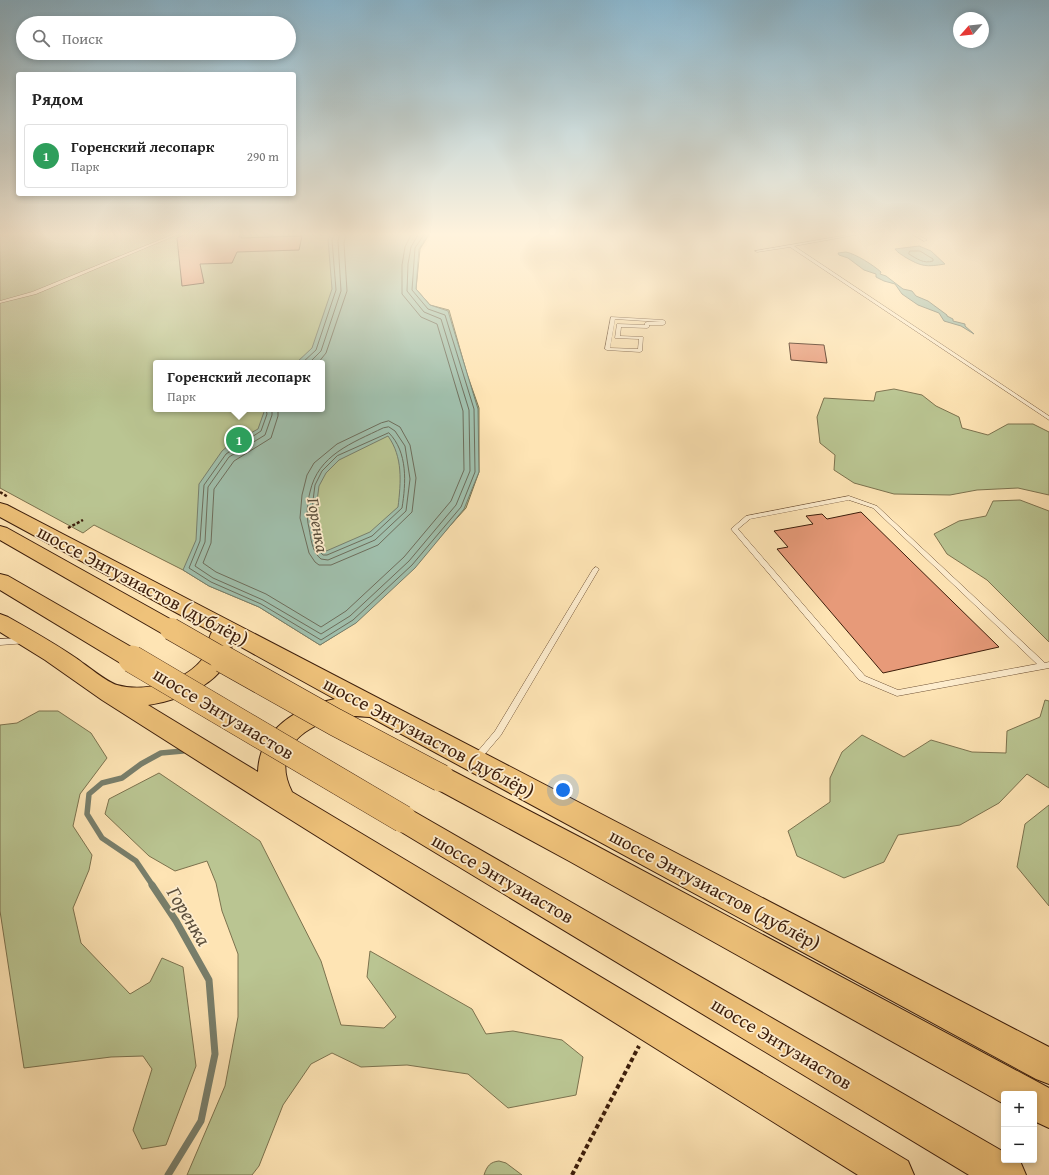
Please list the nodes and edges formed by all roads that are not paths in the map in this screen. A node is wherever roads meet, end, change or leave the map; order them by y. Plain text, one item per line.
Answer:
1 (46, 288) edge
2 (854, 288) edge
3 (0, 302) edge
4 (607, 349) joint
5 (1049, 418) edge
6 (0, 509) edge
7 (0, 532) edge
8 (596, 569) dead end
9 (0, 581) edge
10 (0, 622) edge
11 (212, 622) junction
12 (28, 640) junction
13 (0, 642) edge
14 (1046, 666) edge
15 (112, 694) junction
16 (374, 708) junction
17 (474, 761) junction
18 (282, 800) junction
19 (1049, 1066) edge
20 (1017, 1091) edge
21 (1037, 1102) edge
22 (1049, 1108) edge
23 (894, 1175) edge
24 (1006, 1175) edge

1 - 3 lane
2 - 5 lane
4 - 4 lane
6 - 11 main road, шоссе Энтузиастов (дублёр)
7 - 20 main road, bridge
8 - 17 lane
9 - 24 main road, шоссе Энтузиастов, bridge
10 - 12 main road
11 - 15 main road
11 - 16 main road, шоссе Энтузиастов (дублёр)
12 - 13 lane
12 - 15 main road
14 - 14 lane
15 - 18 main road
16 - 17 main road, шоссе Энтузиастов (дублёр)
16 - 18 main road
17 - 19 main road, шоссе Энтузиастов (дублёр)
18 - 23 main road
21 - 22 main road

